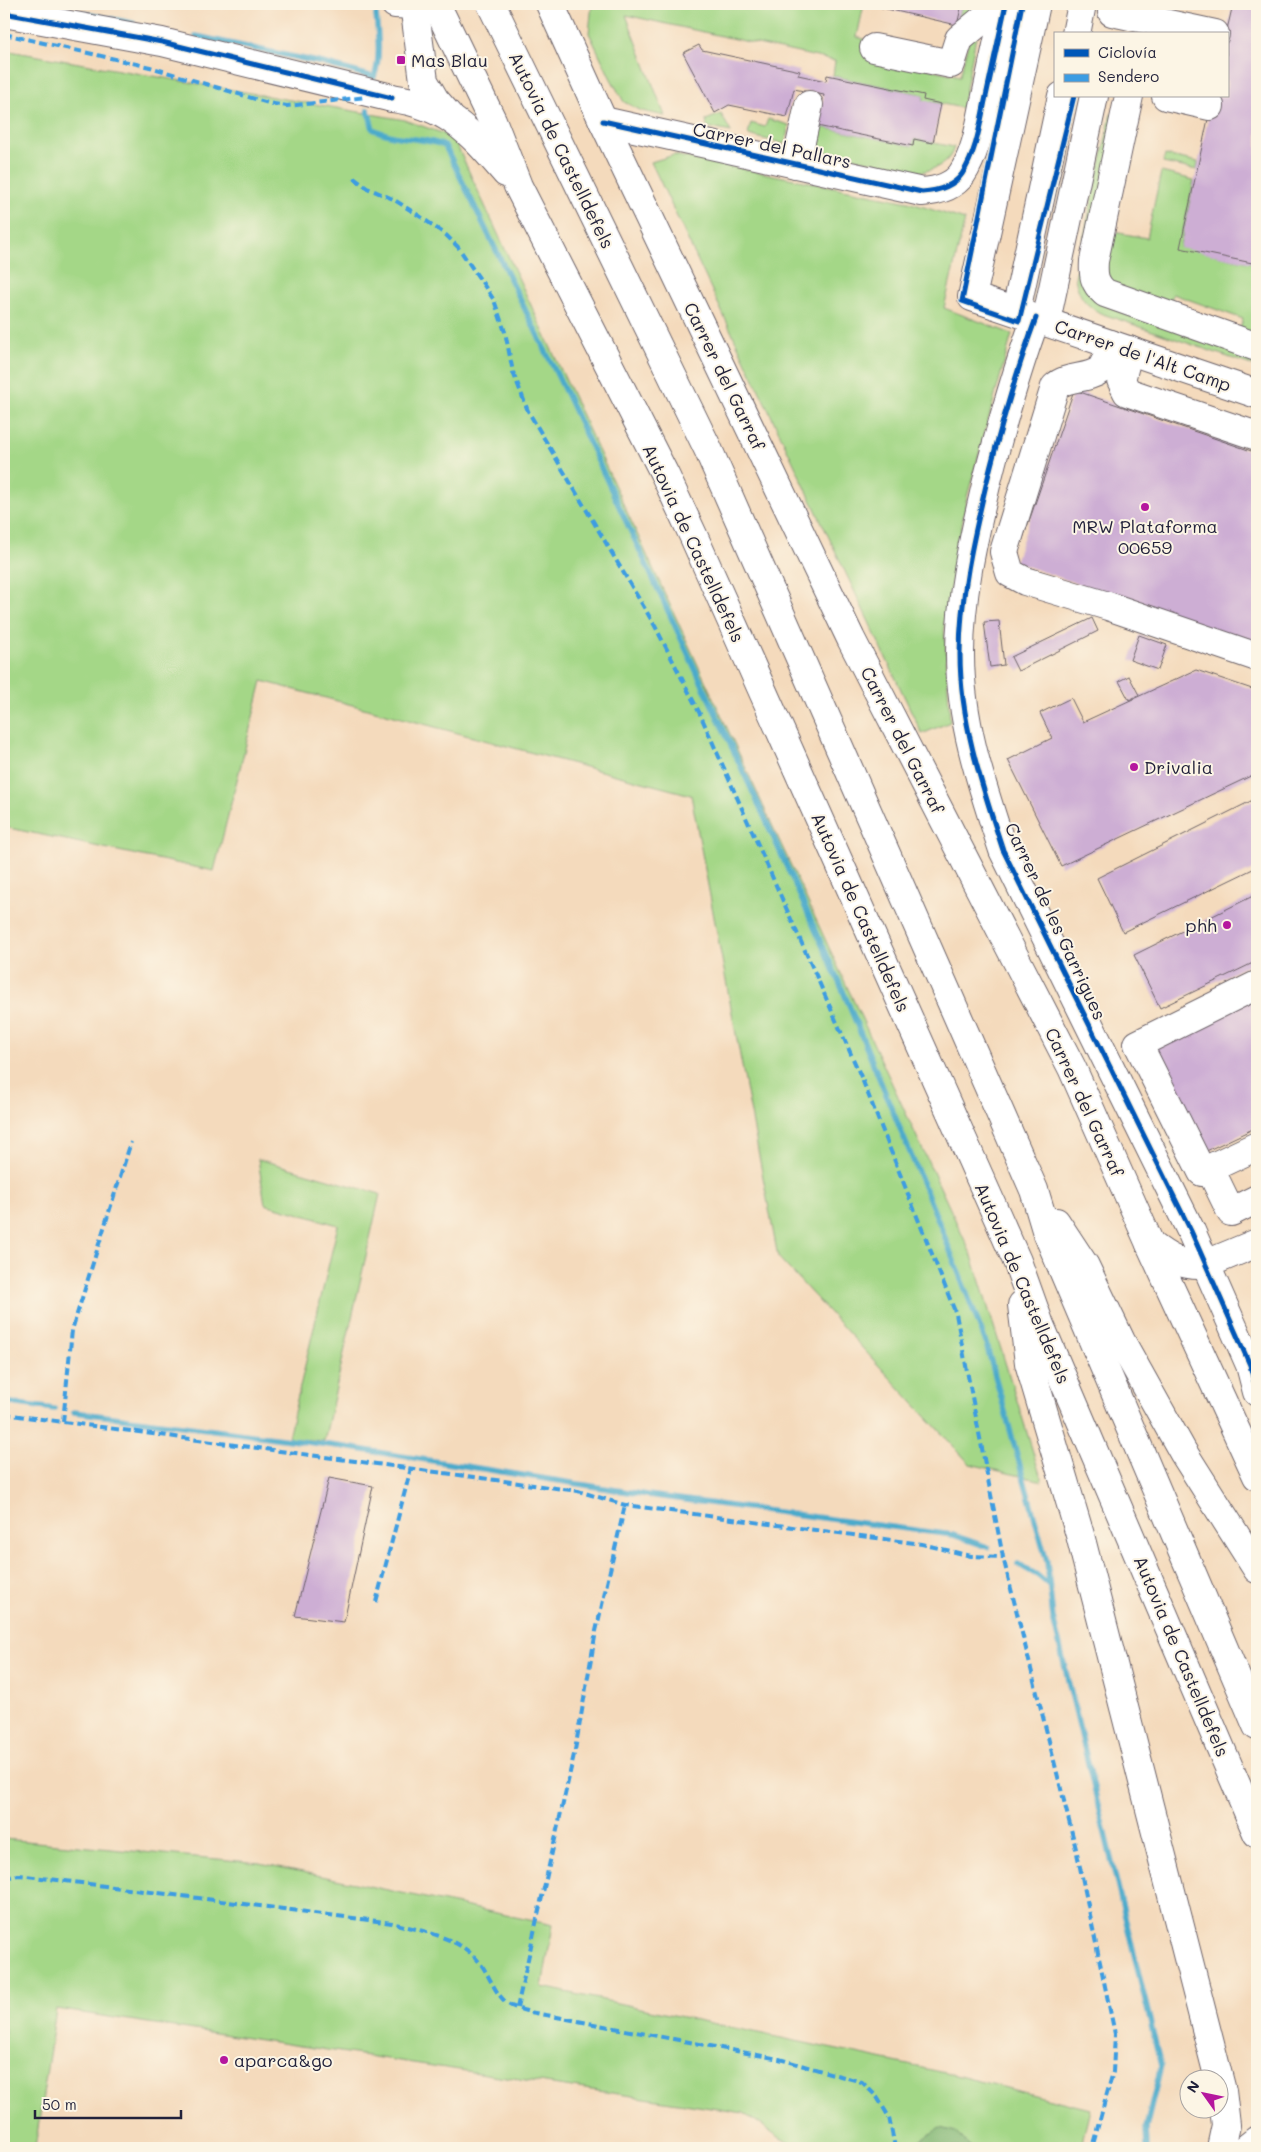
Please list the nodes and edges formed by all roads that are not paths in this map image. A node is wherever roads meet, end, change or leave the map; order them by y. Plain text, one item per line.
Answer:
1 (415, 4) edge
2 (491, 4) edge
3 (1001, 4) edge
4 (1006, 4) edge
5 (1036, 4) edge
6 (1082, 4) edge
7 (553, 7) edge
8 (4, 13) edge
9 (1111, 16) edge
10 (1146, 19) edge
11 (1076, 32) edge
12 (1206, 32) edge
13 (420, 40) junction
14 (874, 48) dead end
15 (392, 98) junction
16 (1062, 98) edge
17 (1093, 98) edge
18 (1129, 98) edge
19 (1175, 98) edge
20 (809, 105) dead end
21 (1210, 106) dead end
22 (454, 121) junction
23 (602, 121) junction
24 (796, 164) junction
25 (518, 186) junction
26 (1032, 317) junction
27 (1120, 347) junction
28 (1257, 347) edge
29 (1074, 378) junction
30 (1127, 392) junction
31 (1257, 394) edge
32 (1257, 436) edge
33 (1257, 657) edge
34 (1257, 985) edge
35 (1257, 1146) edge
36 (1210, 1169) junction
37 (1034, 1190) junction
38 (1257, 1199) edge
39 (1257, 1243) edge
40 (1150, 1244) junction
41 (1016, 1261) junction
42 (1204, 1265) junction
43 (1257, 1392) edge
44 (1257, 1476) edge
45 (1257, 1569) edge
46 (1257, 1726) edge
47 (1257, 1833) edge
48 (1257, 2140) edge
49 (1221, 2148) edge
50 (1247, 2148) edge

1 - 13 main road
1 - 25 main road, Autovia de Castelldefels
2 - 37 main road, Autovia de Castelldefels
3 - 14 main road
4 - 24 main road, Carrer del Pallars
5 - 26 main road, Carrer de l'Alt Camp
6 - 11 main road
7 - 23 main road, Carrer del Garraf
8 - 15 main road
9 - 10 main road
10 - 12 main road
13 - 15 main road
13 - 22 main road
15 - 22 main road
16 - 26 main road
17 - 26 main road
18 - 28 main road
19 - 21 main road
20 - 24 main road
22 - 25 main road
23 - 24 main road, Carrer del Pallars
23 - 40 main road, Carrer del Garraf
25 - 41 main road, Autovia de Castelldefels
26 - 27 main road, Carrer de l'Alt Camp
26 - 42 main road, Carrer de les Garrigues
27 - 29 main road
27 - 30 main road
27 - 31 main road, Carrer de l'Alt Camp
29 - 30 main road
29 - 33 main road
30 - 32 main road
34 - 36 main road
35 - 36 main road
36 - 38 main road
37 - 45 main road
37 - 46 main road, Autovia de Castelldefels
39 - 42 main road
40 - 42 main road
40 - 44 main road, Carrer del Garraf
41 - 47 main road, Autovia de Castelldefels
41 - 49 main road
42 - 43 main road, Carrer de les Garrigues
48 - 50 main road

